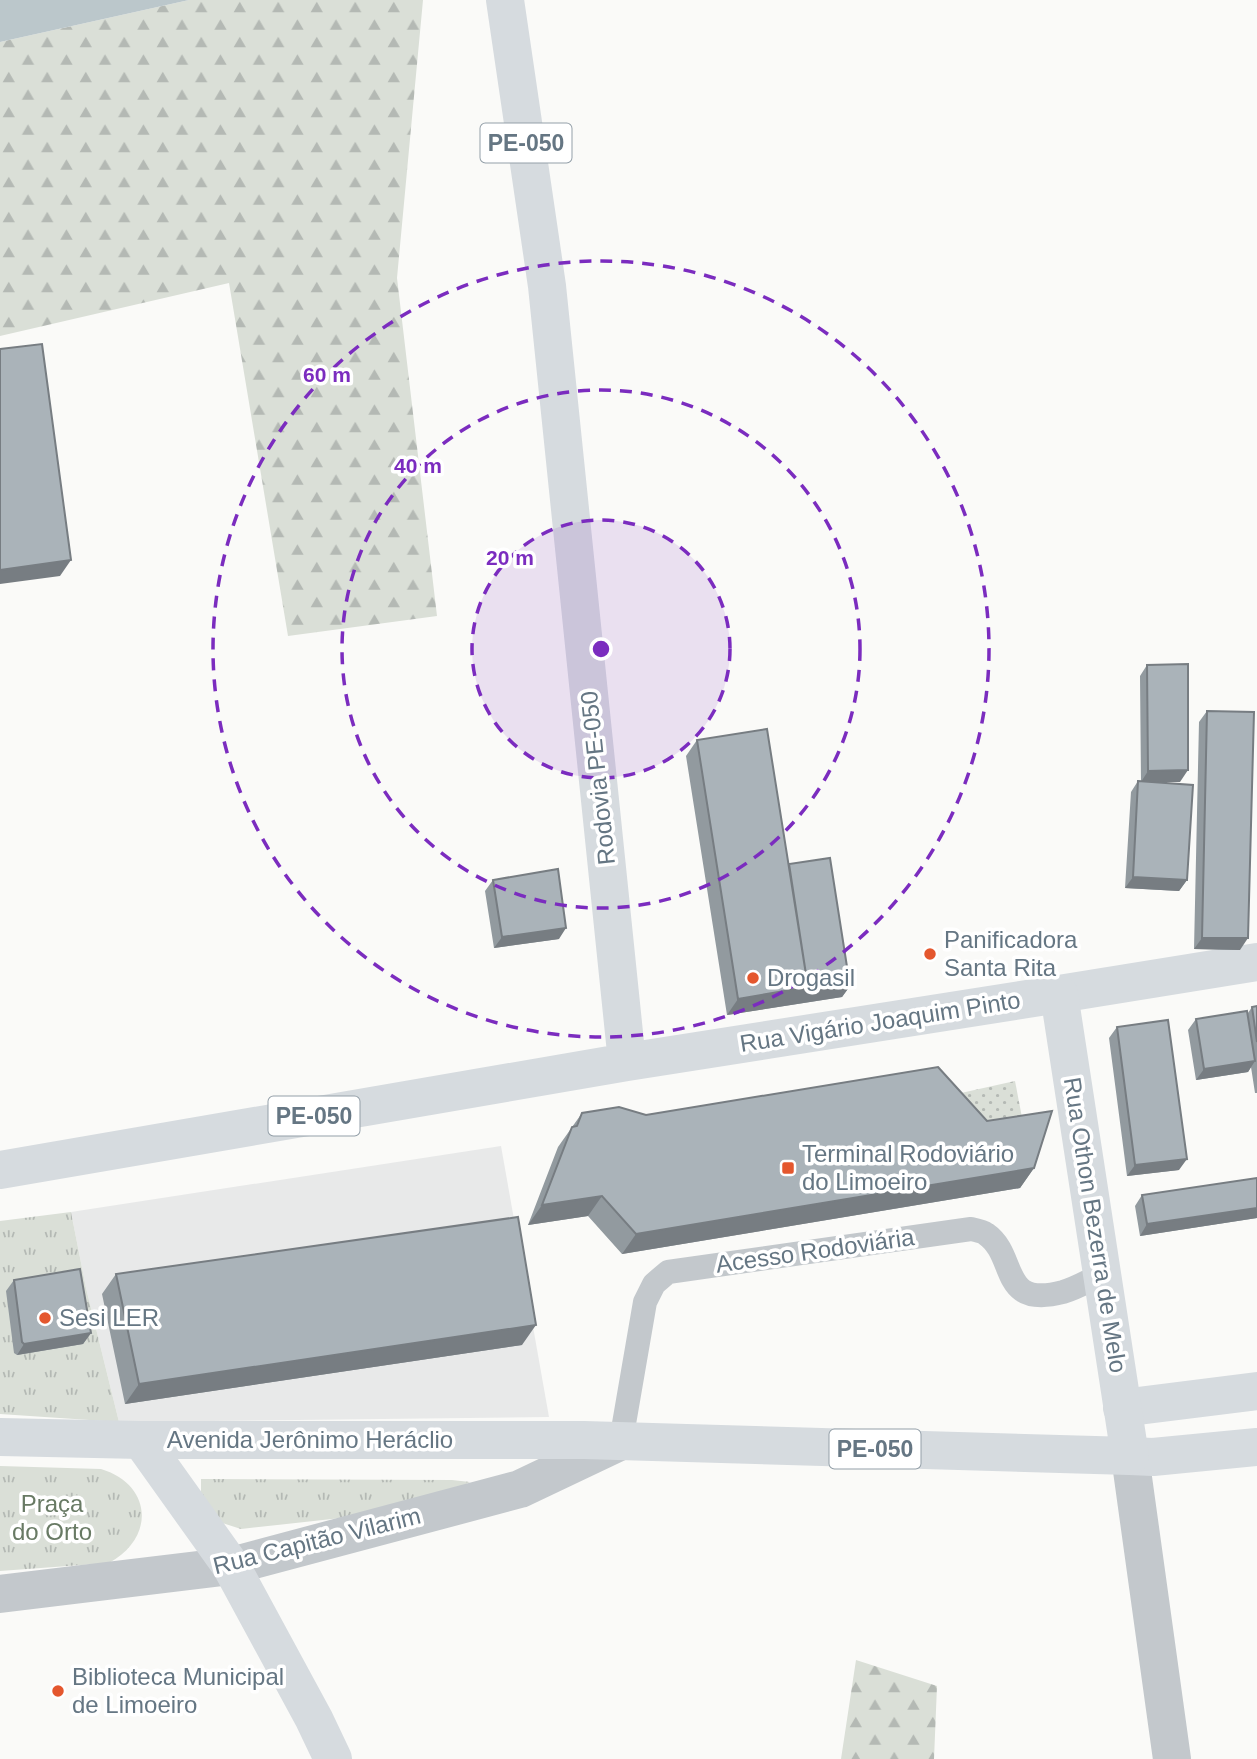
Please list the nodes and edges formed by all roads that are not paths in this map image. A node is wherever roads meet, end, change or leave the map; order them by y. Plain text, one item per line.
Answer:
1 (505, 0) edge
2 (1257, 962) edge
3 (1059, 994) junction
4 (627, 1062) junction
5 (0, 1170) edge
6 (1103, 1274) junction
7 (1257, 1391) edge
8 (1122, 1408) junction
9 (0, 1437) edge
10 (141, 1440) junction
11 (621, 1441) junction
12 (1257, 1447) edge
13 (1130, 1456) junction
14 (231, 1566) junction
15 (0, 1594) edge
16 (334, 1759) edge
17 (1172, 1759) edge

1 - 4 main road, Rodovia PE-050 / PE-050
2 - 3 main road, Rua Vigário Joaquim Pinto
3 - 4 main road, Rua Vigário Joaquim Pinto / PE-050
3 - 6 main road, Rua Othon Bezerra de Melo
4 - 5 main road, PE-050
6 - 8 main road, Rua Othon Bezerra de Melo
6 - 11 lane, Acesso Rodoviária
7 - 8 main road
8 - 13 main road, Rua Othon Bezerra de Melo
9 - 10 main road, Avenida Jerônimo Heráclio / PE-050
10 - 11 main road, Avenida Jerônimo Heráclio / PE-050
10 - 14 main road
11 - 13 main road, PE-050
11 - 14 street, Rua Capitão Vilarim
12 - 13 main road
13 - 17 street
14 - 15 street, Rua Capitão Vilarim
14 - 16 main road

